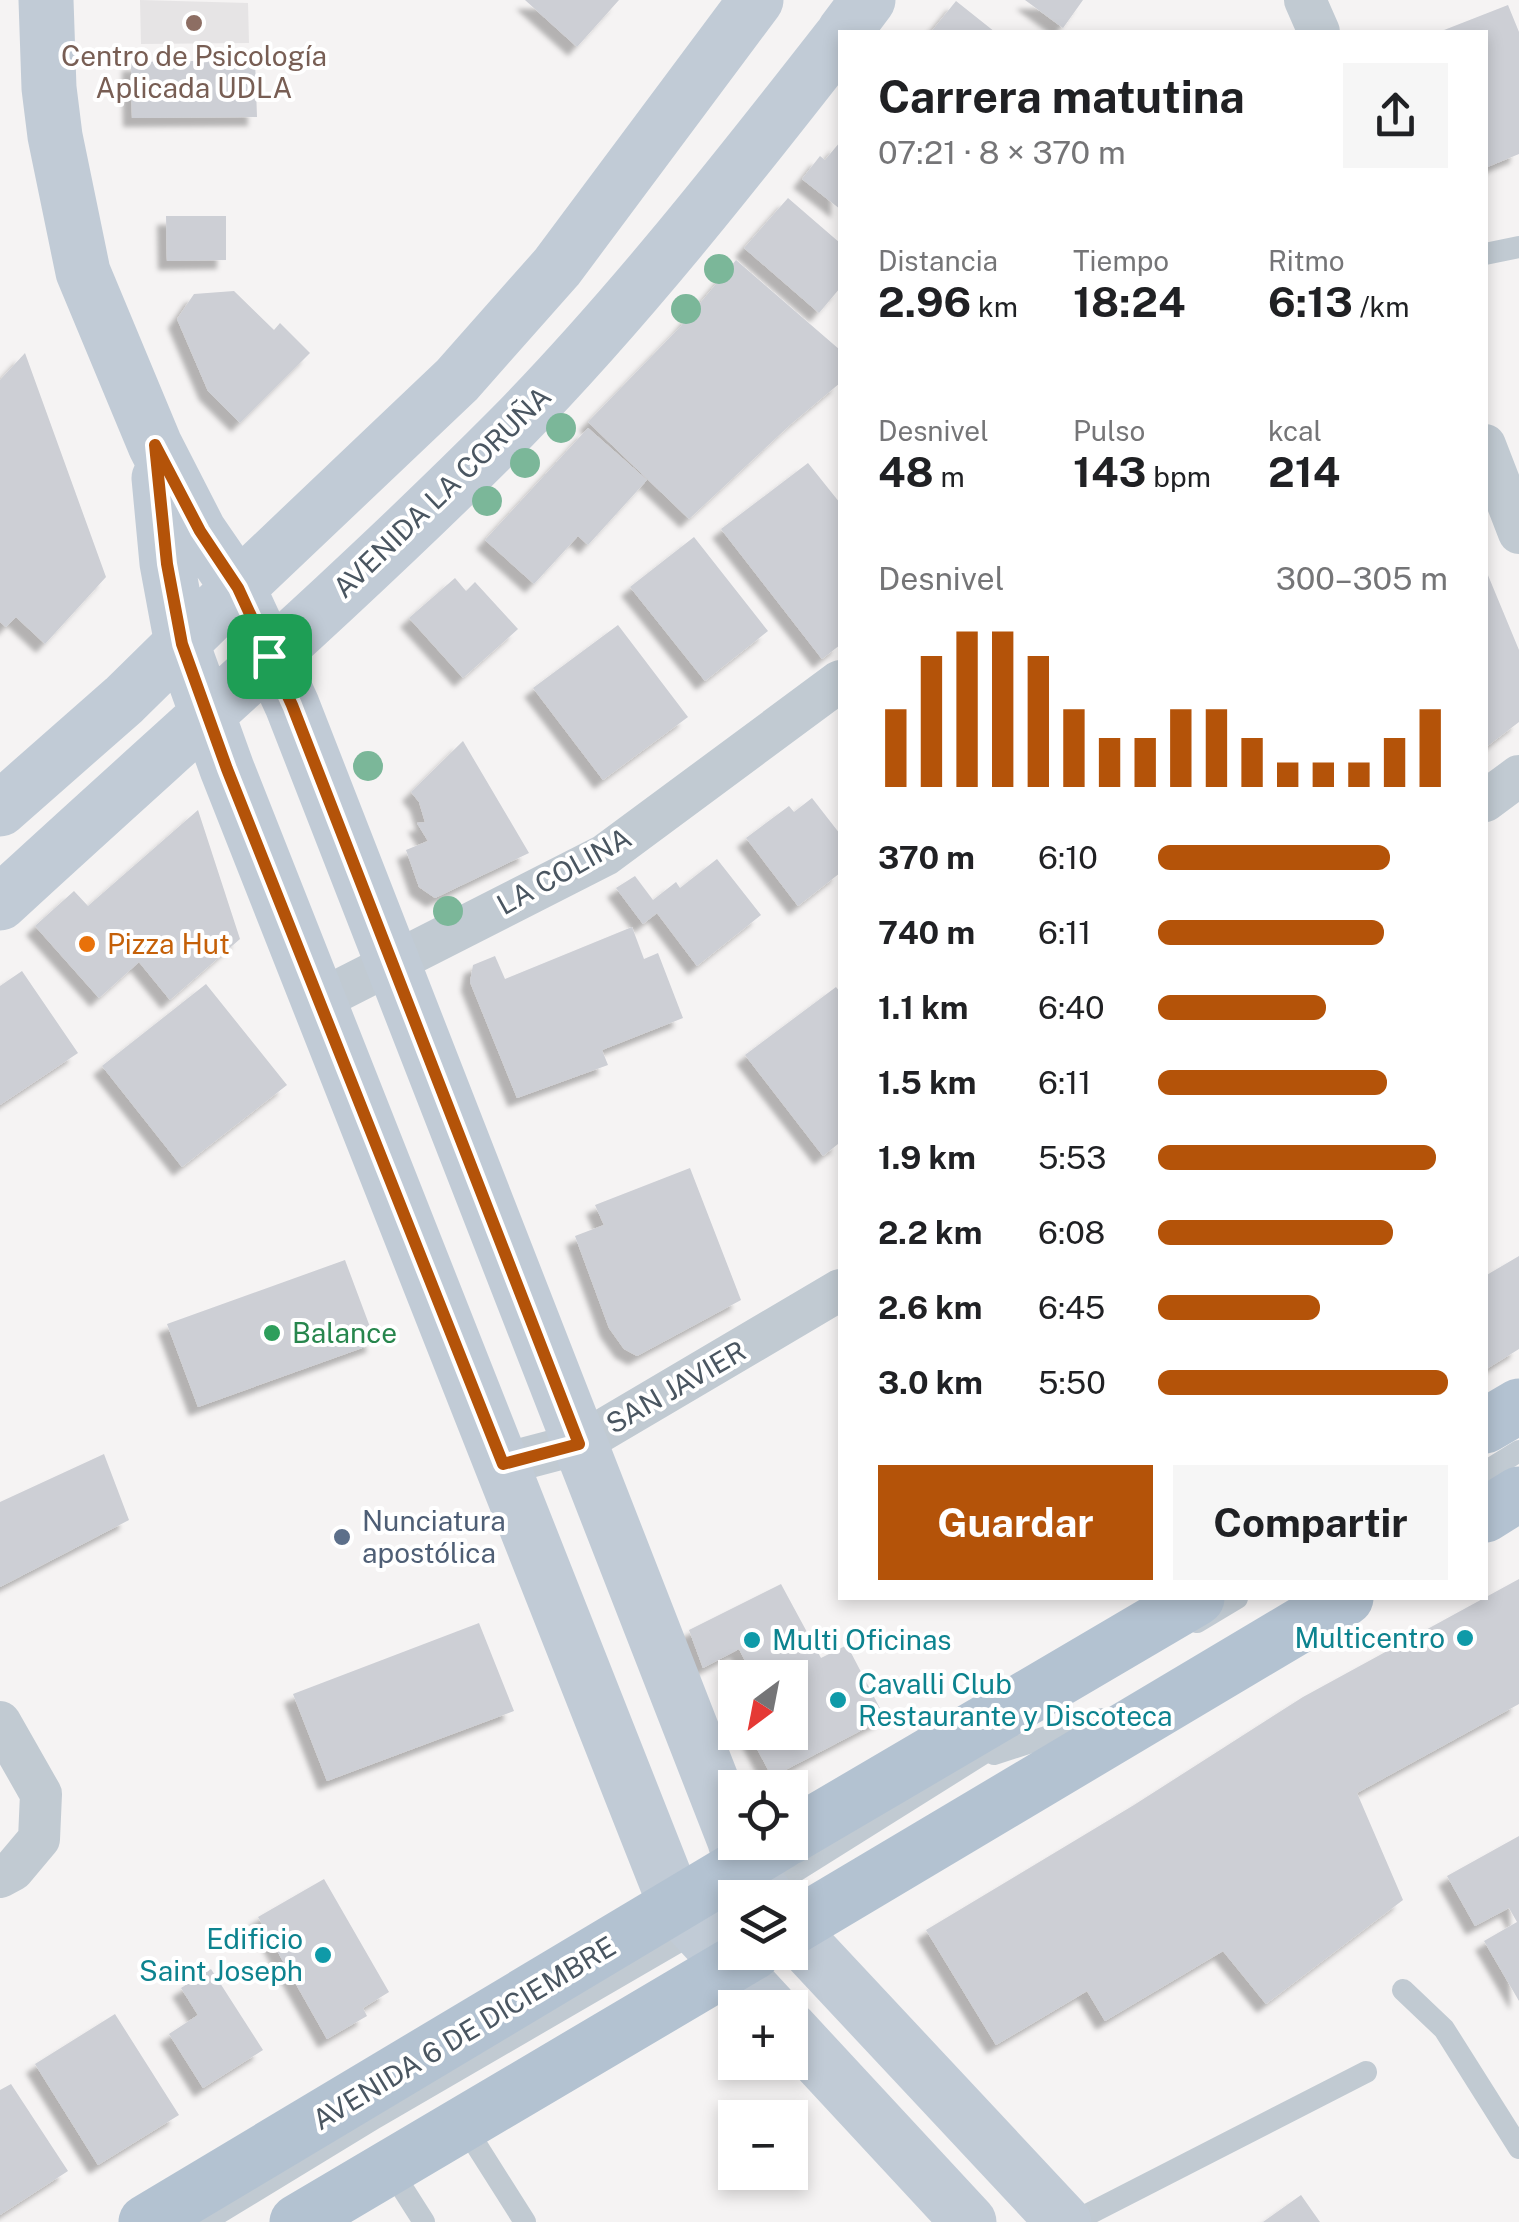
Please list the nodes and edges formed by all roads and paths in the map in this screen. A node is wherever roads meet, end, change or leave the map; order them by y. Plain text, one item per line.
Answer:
1 (46, 0) edge
2 (756, 0) edge
3 (868, 0) edge
4 (1305, 0) edge
5 (846, 30) edge
6 (1318, 30) edge
7 (838, 40) edge
8 (1519, 247) edge
9 (1488, 253) edge
10 (155, 445) junction
11 (1488, 453) edge
12 (1519, 534) edge
13 (238, 588) junction
14 (182, 644) junction
15 (269, 656) junction
16 (838, 682) edge
17 (208, 711) junction
18 (1519, 776) edge
19 (1488, 799) edge
20 (0, 809) edge
21 (0, 903) edge
22 (390, 964) junction
23 (320, 1000) junction
24 (838, 1291) edge
25 (1519, 1406) edge
26 (1488, 1424) edge
27 (579, 1444) junction
28 (1519, 1451) edge
29 (503, 1464) junction
30 (1488, 1470) edge
31 (1519, 1494) edge
32 (1488, 1512) edge
33 (1193, 1600) edge
34 (1234, 1600) edge
35 (1299, 1600) edge
36 (1342, 1600) edge
37 (0, 1722) edge
38 (977, 1760) junction
39 (808, 1827) edge
40 (0, 1877) edge
41 (736, 1880) edge
42 (740, 1880) edge
43 (780, 1880) edge
44 (787, 1880) edge
45 (718, 1916) edge
46 (718, 1917) edge
47 (718, 1923) edge
48 (808, 1962) edge
49 (1403, 1990) dead end
50 (808, 2048) edge
51 (1366, 2072) dead end
52 (463, 2124) junction
53 (1519, 2148) edge
54 (389, 2167) junction
55 (146, 2222) edge
56 (204, 2222) edge
57 (298, 2222) edge
58 (424, 2222) edge
59 (525, 2222) edge
60 (969, 2222) edge
61 (1064, 2222) edge
62 (1073, 2222) edge

1 - 10 main road
2 - 13 main road
3 - 5 main road, AVENIDA LA CORUÑA
4 - 6 street
7 - 15 main road, AVENIDA LA CORUÑA
8 - 9 lane
10 - 13 main road
10 - 14 main road
11 - 12 street
13 - 14 main road
13 - 15 main road
14 - 17 main road
14 - 20 main road
15 - 17 main road, AVENIDA LA CORUÑA
15 - 22 main road
16 - 22 street, LA COLINA
17 - 21 main road, AVENIDA LA CORUÑA
17 - 23 main road
18 - 19 street
22 - 23 street, LA COLINA
22 - 27 main road
23 - 29 main road
24 - 27 street, SAN JAVIER
25 - 26 main road
27 - 29 street, SAN JAVIER
27 - 42 main road
28 - 30 lane
29 - 41 main road
31 - 32 main road
33 - 39 main road
34 - 38 lane
35 - 38 lane
36 - 44 main road, AVENIDA 6 DE DICIEMBRE
37 - 40 street
38 - 43 lane
45 - 55 main road, AVENIDA 6 DE DICIEMBRE
46 - 56 lane
47 - 52 main road, AVENIDA 6 DE DICIEMBRE
48 - 61 main road
49 - 53 lane
50 - 60 main road
51 - 62 lane
52 - 54 main road, AVENIDA 6 DE DICIEMBRE
52 - 59 lane
54 - 57 main road, AVENIDA 6 DE DICIEMBRE
54 - 58 lane

